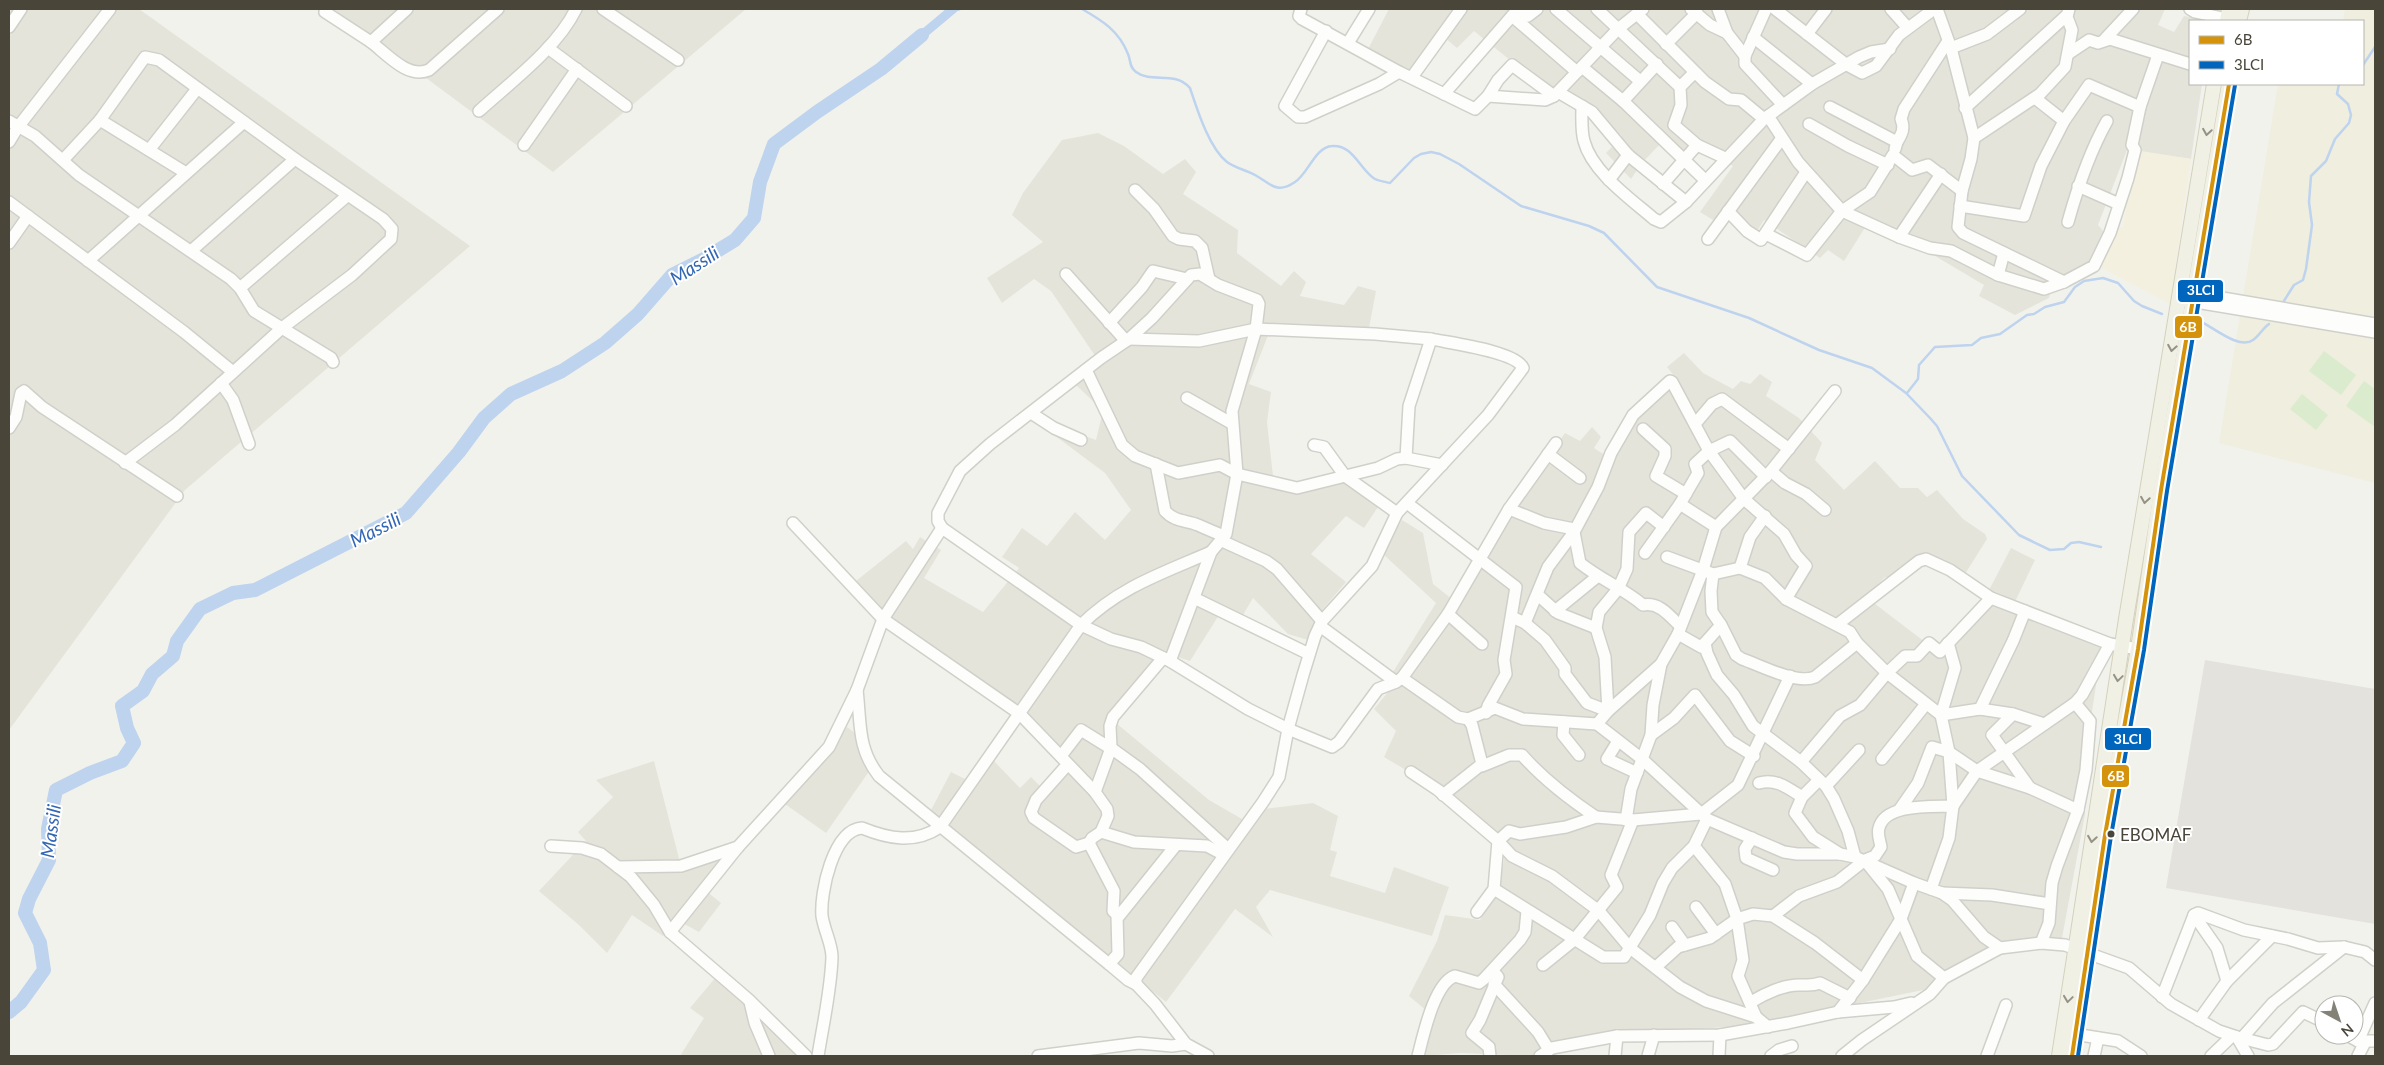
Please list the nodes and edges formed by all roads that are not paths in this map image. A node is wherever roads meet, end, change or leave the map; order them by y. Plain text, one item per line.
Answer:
1 (21, 9) edge
2 (110, 9) edge
3 (326, 9) edge
4 (407, 9) edge
5 (498, 9) edge
6 (576, 9) edge
7 (603, 9) edge
8 (1301, 9) edge
9 (1369, 9) edge
10 (1459, 9) edge
11 (1537, 9) edge
12 (1556, 9) edge
13 (1597, 9) edge
14 (1718, 9) edge
15 (1775, 9) edge
16 (1826, 9) edge
17 (1891, 9) edge
18 (1935, 9) edge
19 (2132, 9) edge
20 (2190, 9) edge
21 (2242, 9) edge
22 (1762, 10) edge
23 (1517, 11) edge
24 (1640, 11) edge
25 (1694, 11) edge
26 (2013, 11) edge
27 (2068, 12) edge
28 (2231, 17) edge
29 (9, 27) edge
30 (1908, 27) junction
31 (1618, 30) junction
32 (1326, 31) junction
33 (1727, 34) junction
34 (1807, 34) junction
35 (1753, 37) junction
36 (2104, 39) junction
37 (371, 42) junction
38 (1348, 43) junction
39 (1666, 44) junction
40 (1950, 45) junction
41 (1600, 47) junction
42 (548, 48) junction
43 (1890, 49) junction
44 (2068, 54) junction
45 (2158, 55) junction
46 (1745, 56) junction
47 (678, 60) dead end
48 (1657, 64) junction
49 (2189, 64) edge
50 (1847, 65) junction
51 (577, 69) junction
52 (1580, 69) junction
53 (1399, 72) junction
54 (1694, 73) junction
55 (1412, 77) junction
56 (1640, 81) junction
57 (1812, 84) junction
58 (2214, 85) edge
59 (2229, 85) edge
60 (1680, 87) junction
61 (197, 89) junction
62 (1444, 94) junction
63 (1556, 94) junction
64 (1488, 96) junction
65 (2035, 98) junction
66 (1623, 100) junction
67 (1783, 105) junction
68 (626, 106) dead end
69 (1582, 106) junction
70 (2140, 107) junction
71 (1830, 108) dead end
72 (1965, 108) junction
73 (479, 111) dead end
74 (1766, 117) junction
75 (100, 120) junction
76 (2064, 121) junction
77 (2107, 121) dead end
78 (244, 122) junction
79 (13, 124) edge
80 (1809, 124) dead end
81 (1782, 138) junction
82 (1974, 138) junction
83 (9, 142) edge
84 (1897, 142) junction
85 (524, 145) dead end
86 (1697, 146) junction
87 (149, 150) junction
88 (1628, 155) junction
89 (1725, 158) junction
90 (295, 159) junction
91 (63, 160) junction
92 (1684, 160) junction
93 (1891, 160) junction
94 (1806, 172) junction
95 (186, 173) junction
96 (1941, 174) junction
97 (1609, 180) junction
98 (1705, 180) junction
99 (1663, 184) junction
100 (2078, 186) junction
101 (1135, 190) dead end
102 (1962, 190) junction
103 (347, 196) junction
104 (9, 202) edge
105 (1686, 202) junction
106 (2119, 204) junction
107 (1960, 206) junction
108 (1728, 211) junction
109 (1842, 211) junction
110 (137, 215) junction
111 (28, 216) junction
112 (2068, 222) dead end
113 (1766, 234) junction
114 (1899, 237) junction
115 (1708, 239) dead end
116 (9, 243) edge
117 (191, 251) junction
118 (2004, 253) junction
119 (88, 261) junction
120 (1066, 274) dead end
121 (1998, 275) junction
122 (1186, 279) junction
123 (1209, 279) junction
124 (2064, 282) junction
125 (240, 288) junction
126 (2187, 296) junction
127 (1108, 323) junction
128 (2375, 324) edge
129 (282, 328) junction
130 (1256, 329) junction
131 (2375, 332) edge
132 (1431, 339) junction
133 (1127, 340) junction
134 (333, 362) dead end
135 (1086, 370) junction
136 (233, 372) junction
137 (221, 383) junction
138 (1835, 391) dead end
139 (1187, 398) dead end
140 (1031, 412) junction
141 (1232, 423) junction
142 (1695, 424) junction
143 (9, 428) edge
144 (1643, 429) dead end
145 (1081, 440) dead end
146 (1556, 443) dead end
147 (249, 444) dead end
148 (1314, 445) dead end
149 (1789, 449) junction
150 (1709, 451) junction
151 (1548, 454) junction
152 (1406, 458) junction
153 (125, 463) junction
154 (1156, 464) junction
155 (1442, 465) junction
156 (1237, 474) junction
157 (1769, 474) junction
158 (1345, 476) junction
159 (1580, 478) dead end
160 (177, 496) dead end
161 (1683, 499) junction
162 (1744, 499) junction
163 (1407, 503) junction
164 (1509, 509) junction
165 (1825, 510) dead end
166 (1397, 513) junction
167 (1765, 516) junction
168 (793, 523) dead end
169 (1664, 527) junction
170 (1716, 527) junction
171 (942, 528) junction
172 (1574, 530) junction
173 (1223, 538) junction
174 (1211, 552) junction
175 (1645, 553) dead end
176 (1667, 557) dead end
177 (1480, 559) junction
178 (1740, 568) junction
179 (1708, 572) junction
180 (1598, 576) junction
181 (1618, 589) junction
182 (1538, 595) junction
183 (1194, 598) junction
184 (1991, 598) junction
185 (1786, 599) junction
186 (1555, 611) junction
187 (2025, 611) junction
188 (1448, 614) junction
189 (1512, 617) junction
190 (883, 619) junction
191 (1321, 623) junction
192 (1525, 623) junction
193 (1838, 624) junction
194 (1081, 625) junction
195 (1721, 625) junction
196 (1596, 628) junction
197 (1679, 630) junction
198 (1705, 643) junction
199 (1857, 643) junction
200 (1948, 643) junction
201 (1482, 644) dead end
202 (2116, 645) junction
203 (2138, 649) junction
204 (1309, 654) junction
205 (1166, 659) junction
206 (1661, 664) junction
207 (1887, 673) junction
208 (1790, 676) junction
209 (1399, 680) junction
210 (857, 690) junction
211 (2076, 703) junction
212 (1926, 704) junction
213 (1980, 709) junction
214 (1608, 711) junction
215 (1486, 713) junction
216 (1020, 714) junction
217 (2013, 714) junction
218 (1941, 715) junction
219 (1468, 719) junction
220 (1564, 722) junction
221 (1597, 724) junction
222 (2044, 724) junction
223 (1288, 730) junction
224 (1764, 733) junction
225 (1651, 735) junction
226 (1618, 741) junction
227 (1110, 748) junction
228 (1859, 750) dead end
229 (1949, 752) junction
230 (2004, 753) junction
231 (1579, 755) dead end
232 (1754, 756) junction
233 (1642, 759) junction
234 (1882, 759) dead end
235 (1064, 760) junction
236 (1801, 762) junction
237 (1482, 766) junction
238 (1977, 770) junction
239 (2086, 770) junction
240 (1411, 772) dead end
241 (1637, 772) junction
242 (2103, 774) junction
243 (1759, 782) dead end
244 (1823, 783) junction
245 (2030, 788) junction
246 (1094, 792) junction
247 (1443, 795) junction
248 (1802, 797) junction
249 (1954, 806) junction
250 (1900, 809) junction
251 (2078, 810) junction
252 (1596, 817) junction
253 (1704, 817) junction
254 (1629, 820) junction
255 (940, 827) junction
256 (1101, 832) junction
257 (1752, 838) junction
258 (1498, 841) junction
259 (1089, 843) junction
260 (551, 846) dead end
261 (1176, 846) junction
262 (1694, 846) junction
263 (738, 847) junction
264 (1226, 852) junction
265 (1840, 854) junction
266 (1860, 858) junction
267 (618, 867) junction
268 (1773, 870) dead end
269 (1914, 883) junction
270 (1494, 889) junction
271 (1937, 891) junction
272 (2050, 904) junction
273 (1696, 907) dead end
274 (1527, 911) junction
275 (1598, 911) junction
276 (1477, 912) dead end
277 (2194, 915) junction
278 (1116, 916) junction
279 (1773, 916) junction
280 (1737, 919) junction
281 (1901, 919) junction
282 (1672, 927) dead end
283 (670, 932) junction
284 (1716, 934) junction
285 (2272, 936) junction
286 (1574, 940) junction
287 (2041, 944) junction
288 (1685, 945) junction
289 (2344, 947) junction
290 (1630, 948) junction
291 (2000, 948) junction
292 (2081, 951) junction
293 (2375, 960) edge
294 (1109, 964) junction
295 (1543, 965) dead end
296 (1657, 966) junction
297 (1493, 970) junction
298 (1944, 978) junction
299 (1863, 980) junction
300 (2228, 981) junction
301 (1136, 984) junction
302 (1494, 984) junction
303 (2162, 997) junction
304 (1850, 998) junction
305 (749, 1000) junction
306 (1920, 1001) junction
307 (1751, 1002) junction
308 (2375, 1003) edge
309 (2006, 1005) dead end
310 (1838, 1012) junction
311 (1756, 1017) junction
312 (2314, 1017) edge
313 (2199, 1020) junction
314 (1768, 1027) junction
315 (2070, 1034) junction
316 (1654, 1035) junction
317 (1720, 1035) junction
318 (1617, 1036) junction
319 (2237, 1037) junction
320 (2098, 1038) junction
321 (2366, 1042) edge
322 (1186, 1044) junction
323 (1792, 1046) dead end
324 (1544, 1053) edge
325 (2249, 1055) edge
326 (769, 1056) edge
327 (806, 1056) edge
328 (818, 1056) edge
329 (1038, 1056) edge
330 (1208, 1056) edge
331 (1418, 1056) edge
332 (1490, 1056) edge
333 (1615, 1056) edge
334 (1648, 1056) edge
335 (1719, 1056) edge
336 (1771, 1056) edge
337 (1842, 1056) edge
338 (1987, 1056) edge
339 (2059, 1056) edge
340 (2072, 1056) edge
341 (2094, 1056) edge
342 (2141, 1056) edge
343 (2211, 1056) edge
344 (2358, 1056) edge

1 - 29 street
2 - 79 street
3 - 37 street
4 - 37 street
5 - 37 street
6 - 42 street
7 - 47 street
8 - 32 street
9 - 38 street
10 - 55 street
11 - 23 street
12 - 41 street
13 - 31 street
14 - 33 street
15 - 34 street
16 - 34 street
17 - 30 street
18 - 30 street
18 - 40 street
19 - 36 street
20 - 28 street
21 - 28 main road
22 - 35 street
23 - 52 street
23 - 62 street
24 - 31 street
24 - 39 street
25 - 33 street
25 - 39 street
26 - 40 street
27 - 44 street
27 - 72 street
30 - 43 street
31 - 41 street
31 - 48 street
32 - 38 street
32 - 53 street
33 - 46 street
34 - 50 street
35 - 46 street
35 - 57 street
36 - 44 street
36 - 45 street
38 - 53 street
39 - 54 street
40 - 72 street
40 - 84 street
41 - 52 street
41 - 56 street
42 - 51 street
42 - 73 street
43 - 50 street
43 - 50 street
44 - 65 street
45 - 49 street
45 - 70 street
46 - 67 street
48 - 56 street
48 - 60 street
50 - 57 street
51 - 68 street
51 - 85 street
52 - 63 street
52 - 66 street
53 - 55 street
54 - 60 street
54 - 74 street
55 - 62 street
56 - 66 street
57 - 67 street
58 -> 126 main road
59 - 126 main road
60 - 86 street
61 - 75 street
61 - 78 street
61 - 87 street
62 - 64 street
63 - 64 street
63 - 64 street
63 - 69 street
65 - 76 street
65 - 82 street
66 - 92 street
67 - 74 street
69 - 88 street
69 - 97 street
70 - 76 street
70 - 106 street
71 - 84 street
72 - 82 street
74 - 81 street
74 - 89 street
75 - 87 street
75 - 91 street
76 - 107 street
77 - 100 street
78 - 90 street
78 - 95 street
79 - 83 street
79 - 91 street
80 - 93 street
81 - 94 street
81 - 108 street
82 - 102 street
84 - 93 street
86 - 89 street
86 - 92 street
87 - 95 street
88 - 97 street
88 - 99 street
89 - 98 street
90 - 103 street
90 - 117 street
91 - 110 street
92 - 98 street
92 - 99 street
93 - 96 street
93 - 109 street
94 - 109 street
94 - 113 street
95 - 110 street
96 - 102 street
96 - 114 street
97 - 105 street
98 - 105 street
99 - 105 street
100 - 106 street
100 - 112 street
101 - 123 street
102 - 107 street
103 - 125 street
103 - 129 street
104 - 111 street
106 - 124 street
107 - 118 street
108 - 113 street
108 - 115 street
109 - 113 street
109 - 114 street
110 - 117 street
110 - 119 street
111 - 116 street
111 - 119 street
114 - 121 street
117 - 125 street
118 - 121 street
118 - 124 street
119 - 136 street
120 - 127 street
121 - 124 street
122 - 123 street
122 - 127 street
122 - 133 street
123 - 130 street
125 - 129 street
126 - 128 street
126 - 131 street
126 -> 202 main road
126 - 203 main road
127 - 133 street
129 - 134 street
129 - 136 street
130 - 132 street
130 - 133 street
130 - 141 street
132 - 152 street
132 - 155 street
133 - 135 street
135 - 140 street
135 - 154 street
136 - 137 street
137 - 147 street
137 - 153 street
138 - 149 street
139 - 141 street
140 - 145 street
140 - 171 street
141 - 156 street
142 - 149 street
142 - 150 street
142 - 172 street
143 - 153 street
144 - 161 street
146 - 151 street
148 - 158 street
149 - 157 street
150 - 157 street
150 - 161 street
150 - 162 street
151 - 159 street
151 - 164 street
152 - 155 street
152 - 158 street
153 - 160 street
154 - 156 street
154 - 173 street
155 - 163 street
156 - 158 street
156 - 173 street
157 - 162 street
157 - 165 street
158 - 166 street
161 - 169 street
161 - 170 street
162 - 167 street
162 - 170 street
163 - 166 street
163 - 177 street
164 - 172 street
164 - 177 street
166 - 191 street
167 - 178 street
167 - 185 street
168 - 190 street
169 - 175 street
169 - 181 street
170 - 179 street
171 - 190 street
171 - 194 street
172 - 180 street
172 - 182 street
173 - 174 street
173 - 191 street
174 - 183 street
174 - 194 street
176 - 179 street
177 - 188 street
177 - 189 street
178 - 179 street
178 - 185 street
179 - 195 street
179 - 197 street
180 - 181 street
180 - 186 street
181 - 196 street
181 - 197 street
182 - 186 street
182 - 192 street
183 - 204 street
183 - 205 street
184 - 187 street
184 - 193 street
184 - 200 street
185 - 193 street
186 - 196 street
187 - 202 street
187 - 213 street
188 - 201 street
188 - 209 street
189 - 192 street
189 - 215 street
190 - 210 street
190 - 216 street
191 - 204 street
191 - 209 street
192 - 214 street
193 - 199 street
194 - 205 street
194 - 216 street
195 - 198 street
195 - 208 street
196 - 214 street
197 - 198 street
197 - 206 street
198 - 224 street
199 - 207 street
199 - 208 street
200 - 207 street
200 - 218 street
202 - 203 street
202 - 211 street
202 -> 242 main road
203 - 292 main road
204 - 223 street
205 - 223 street
205 - 227 street
206 - 214 street
206 - 225 street
207 - 212 street
207 - 236 street
208 - 224 street
209 - 219 street
209 - 223 street
210 - 255 street
210 - 263 street
211 - 222 street
211 - 239 street
212 - 218 street
212 - 234 street
213 - 217 street
213 - 218 street
214 - 221 street
215 - 219 street
215 - 220 street
216 - 235 street
216 - 255 street
217 - 222 street
217 - 230 street
218 - 229 street
219 - 237 street
220 - 221 street
220 - 231 street
221 - 226 street
222 - 230 street
223 - 264 street
224 - 232 street
224 - 236 street
225 - 232 street
225 - 233 street
226 - 233 street
226 - 241 street
227 - 235 street
227 - 246 street
227 - 264 street
228 - 244 street
229 - 238 street
229 - 249 street
229 - 250 street
230 - 238 street
230 - 245 street
232 - 253 street
233 - 241 street
233 - 253 street
235 - 246 street
235 - 259 street
236 - 244 street
237 - 247 street
237 - 252 street
238 - 245 street
238 - 249 street
239 - 242 street
239 - 251 street
240 - 247 street
241 - 254 street
242 -> 292 main road
243 - 248 street
244 - 248 street
244 - 266 street
245 - 251 street
246 - 256 street
247 - 258 street
248 - 265 street
249 - 250 street
249 - 271 street
250 - 266 street
251 - 272 street
252 - 254 street
252 - 258 street
253 - 254 street
253 - 257 street
253 - 262 street
254 - 275 street
255 - 294 street
255 - 328 street
256 - 259 street
256 - 261 street
257 - 265 street
257 - 268 street
258 - 270 street
258 - 275 street
259 - 278 street
260 - 267 street
261 - 264 street
261 - 278 street
262 - 280 street
262 - 290 street
263 - 267 street
263 - 283 street
264 - 301 street
265 - 266 street
266 - 269 street
266 - 279 street
266 - 281 street
267 - 283 street
269 - 271 street
269 - 281 street
270 - 274 street
270 - 276 street
271 - 272 street
271 - 291 street
272 - 287 street
273 - 284 street
274 - 286 street
274 - 297 street
275 - 286 street
275 - 290 street
277 - 285 street
277 - 300 street
277 - 303 street
278 - 294 street
279 - 280 street
279 - 299 street
280 - 284 street
280 - 307 street
281 - 298 street
281 - 299 street
282 - 288 street
283 - 305 street
284 - 288 street
285 - 289 street
285 - 300 street
286 - 290 street
286 - 295 street
287 - 291 street
287 - 292 street
288 - 296 street
289 - 293 street
289 - 319 street
290 - 296 street
291 - 298 street
292 - 303 street
292 - 315 main road
294 - 301 street
296 - 311 street
297 - 302 street
297 - 331 street
298 - 306 street
299 - 304 street
300 - 313 street
301 - 322 street
302 - 324 street
302 - 332 street
303 - 313 street
304 - 307 street
304 - 310 street
305 - 326 street
305 - 327 street
306 - 310 street
306 - 337 street
307 - 311 street
308 - 321 street
309 - 338 street
310 - 314 street
311 - 314 street
312 - 319 street
313 - 319 street
314 - 317 street
315 - 320 street
315 - 339 main road
315 - 340 main road
316 - 317 street
316 - 318 street
316 - 334 street
317 - 335 street
318 - 324 street
318 - 333 street
319 - 325 street
319 - 343 street
320 - 341 street
320 - 342 street
321 - 344 street
322 - 329 street
322 - 330 street
323 - 336 street

